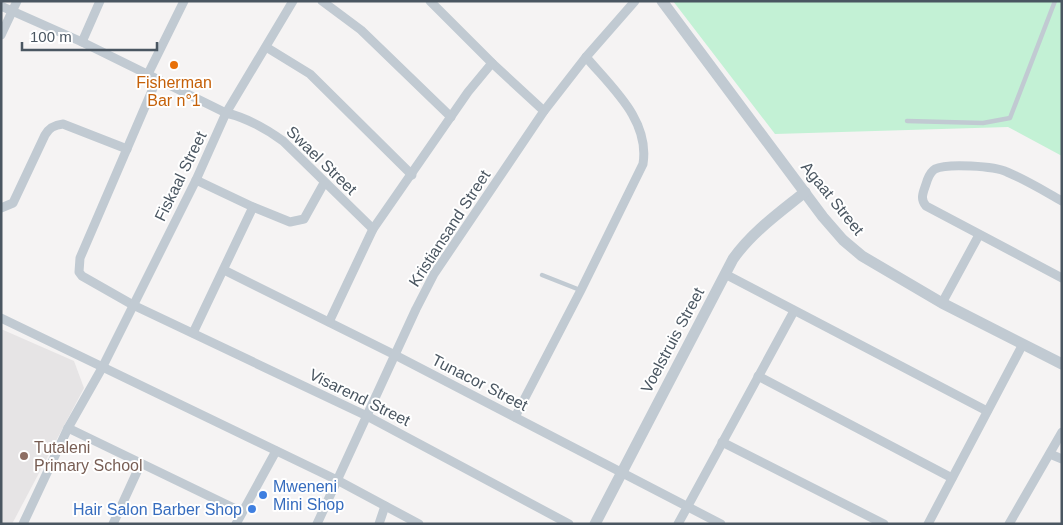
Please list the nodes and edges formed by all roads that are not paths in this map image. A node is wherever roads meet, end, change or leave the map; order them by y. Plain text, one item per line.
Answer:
1 (17, 1) edge
2 (100, 1) edge
3 (184, 1) edge
4 (293, 1) edge
5 (322, 1) edge
6 (430, 1) edge
7 (635, 1) edge
8 (662, 1) edge
9 (1055, 1) edge
10 (1, 6) edge
11 (12, 12) junction
12 (1, 34) edge
13 (82, 42) junction
14 (266, 47) junction
15 (586, 57) junction
16 (492, 63) junction
17 (148, 74) junction
18 (157, 79) junction
19 (544, 111) junction
20 (226, 113) junction
21 (451, 117) junction
22 (907, 121) dead end
23 (127, 148) junction
24 (412, 175) junction
25 (196, 180) junction
26 (324, 183) junction
27 (805, 192) junction
28 (1062, 201) edge
29 (253, 207) junction
30 (1, 208) edge
31 (373, 229) junction
32 (979, 235) junction
33 (224, 270) junction
34 (542, 274) dead end
35 (725, 274) junction
36 (1062, 278) edge
37 (581, 290) junction
38 (942, 303) junction
39 (133, 305) junction
40 (794, 311) junction
41 (1, 318) edge
42 (329, 322) junction
43 (194, 333) junction
44 (1023, 344) junction
45 (396, 355) junction
46 (1062, 364) edge
47 (102, 368) junction
48 (758, 376) junction
49 (987, 410) junction
50 (367, 416) junction
51 (515, 417) junction
52 (68, 428) junction
53 (1062, 432) edge
54 (722, 442) junction
55 (276, 451) junction
56 (1050, 454) junction
57 (1062, 459) edge
58 (141, 463) junction
59 (621, 472) junction
60 (952, 478) junction
61 (337, 480) junction
62 (385, 506) junction
63 (688, 506) junction
64 (242, 512) junction
65 (23, 524) edge
66 (113, 524) edge
67 (236, 524) edge
68 (317, 524) edge
69 (379, 524) edge
70 (419, 524) edge
71 (569, 524) edge
72 (595, 524) edge
73 (678, 524) edge
74 (721, 524) edge
75 (884, 524) edge
76 (928, 524) edge
77 (1009, 524) edge

1 - 11 street
2 - 13 street
3 - 17 street
4 - 14 street, Fiskaal Street
5 - 21 street
6 - 16 street
7 - 15 street, Kristiansand Street
8 - 27 street, Agaat Street
9 - 22 lane
10 - 11 street, Swael Street
11 - 12 street
11 - 13 street, Swael Street
13 - 17 street, Swael Street
14 - 20 street, Fiskaal Street
14 - 24 street
15 - 19 street, Kristiansand Street
15 - 37 street
16 - 19 street
16 - 21 street
17 - 18 street, Swael Street
18 - 20 street, Swael Street
18 - 23 street
19 - 45 street, Kristiansand Street
20 - 25 street, Fiskaal Street
20 - 26 street, Swael Street
21 - 24 street
23 - 30 street
23 - 39 street, Visarend Street
24 - 31 street
25 - 29 street
25 - 39 street, Fiskaal Street
26 - 29 street
26 - 31 street, Swael Street
27 - 35 street, Voelstruis Street
27 - 38 street, Agaat Street
28 - 32 street
29 - 33 street
31 - 42 street
32 - 36 street
32 - 38 street
33 - 42 street, Tunacor Street
33 - 43 street
34 - 37 lane
35 - 40 street
35 - 59 street, Voelstruis Street
37 - 51 street
38 - 44 street, Agaat Street
39 - 43 street, Visarend Street
39 - 47 street, Fiskaal Street
40 - 48 street
40 - 49 street
41 - 47 street
42 - 45 street, Tunacor Street
43 - 50 street, Visarend Street
44 - 46 street, Agaat Street
44 - 49 street
45 - 50 street, Kristiansand Street
45 - 51 street, Tunacor Street
47 - 52 street, Fiskaal Street
47 - 55 street
48 - 54 street
48 - 60 street
49 - 60 street
50 - 61 street, Kristiansand Street
50 - 71 street, Visarend Street
51 - 59 street, Tunacor Street
52 - 58 street
52 - 65 street, Fiskaal Street
53 - 56 street
54 - 63 street
54 - 75 street
55 - 61 street
55 - 64 street
56 - 57 street
56 - 77 street
58 - 64 street
58 - 66 street
59 - 63 street, Tunacor Street
59 - 72 street, Voelstruis Street
60 - 76 street
61 - 62 street
61 - 68 street, Kristiansand Street
62 - 69 street
62 - 70 street
63 - 73 street
63 - 74 street, Tunacor Street
64 - 67 street

